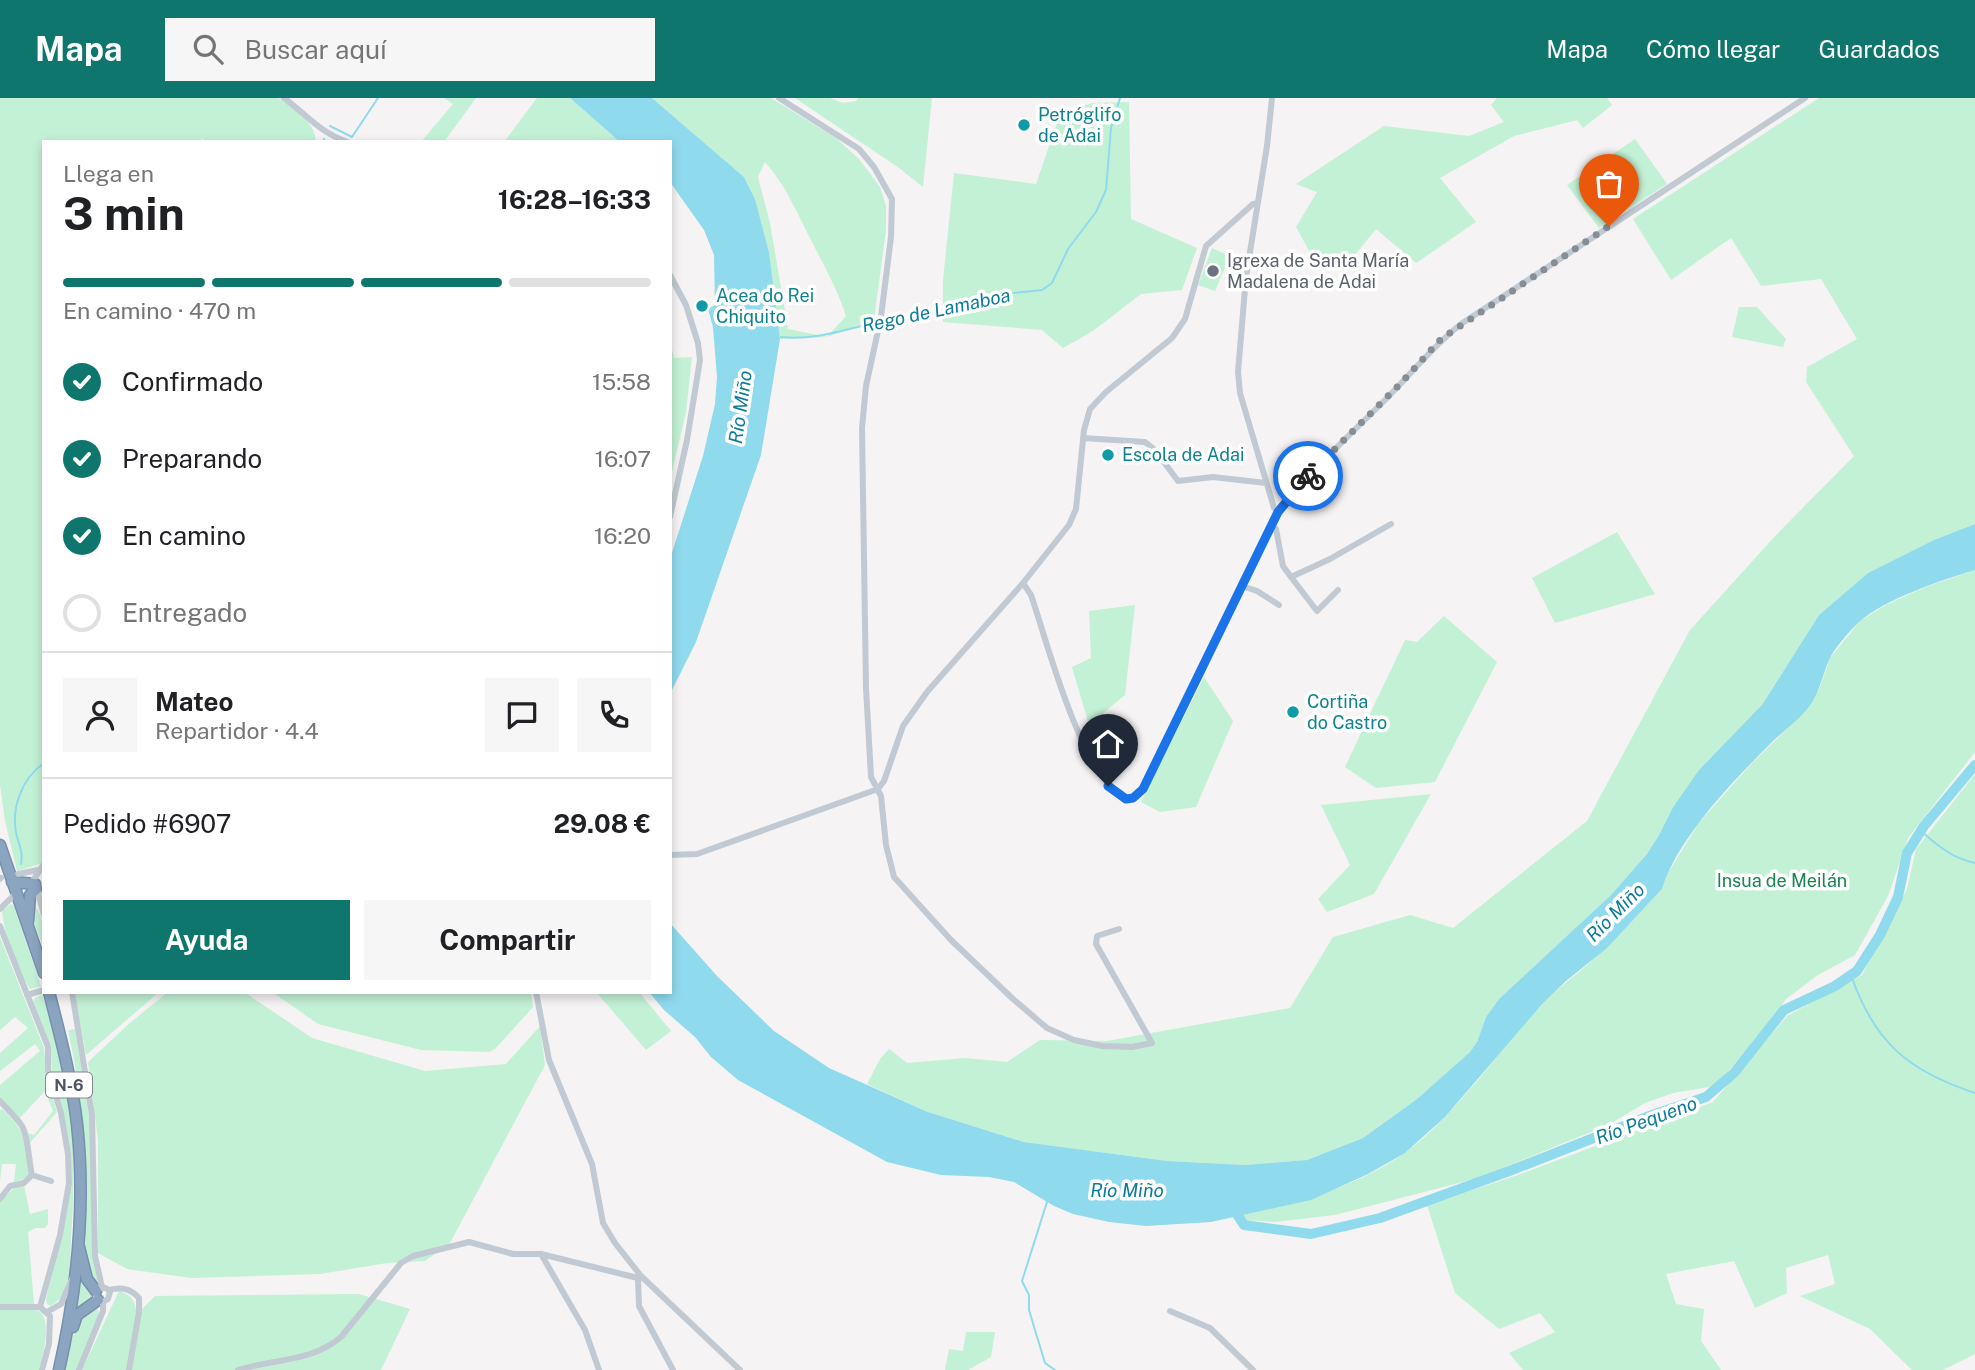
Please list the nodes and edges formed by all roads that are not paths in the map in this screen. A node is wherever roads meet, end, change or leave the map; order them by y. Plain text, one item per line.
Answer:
1 (284, 98) edge
2 (779, 98) edge
3 (1272, 98) edge
4 (1805, 98) edge
5 (343, 140) edge
6 (1258, 203) junction
7 (1247, 209) junction
8 (1256, 212) junction
9 (672, 279) edge
10 (1083, 438) junction
11 (1266, 483) junction
12 (672, 508) edge
13 (1280, 509) junction
14 (1391, 524) dead end
15 (1272, 527) junction
16 (1291, 578) junction
17 (1023, 583) junction
18 (1242, 586) junction
19 (1338, 590) dead end
20 (1279, 605) dead end
21 (877, 789) junction
22 (0, 845) edge
23 (672, 855) edge
24 (41, 867) edge
25 (8, 878) edge
26 (35, 887) junction
27 (15, 894) junction
28 (0, 898) edge
29 (1, 908) edge
30 (42, 909) edge
31 (0, 926) edge
32 (28, 929) junction
33 (1119, 929) dead end
34 (42, 968) edge
35 (42, 991) edge
36 (45, 994) edge
37 (72, 994) edge
38 (537, 994) edge
39 (27, 995) junction
40 (0, 1101) edge
41 (32, 1175) junction
42 (51, 1181) dead end
43 (0, 1199) edge
44 (78, 1245) junction
45 (541, 1254) junction
46 (75, 1271) junction
47 (639, 1277) junction
48 (101, 1294) junction
49 (0, 1307) edge
50 (40, 1307) junction
51 (1170, 1311) dead end
52 (47, 1312) junction
53 (64, 1347) junction
54 (43, 1370) edge
55 (59, 1370) edge
56 (79, 1370) edge
57 (129, 1370) edge
58 (239, 1370) edge
59 (599, 1370) edge
60 (673, 1370) edge
61 (740, 1370) edge
62 (1253, 1370) edge

1 - 5 street
2 - 21 street
3 - 6 street
4 - 13 street
6 - 7 street
6 - 8 street
7 - 8 street
7 - 10 street
8 - 11 street
9 - 12 street
10 - 11 street
10 - 17 street
11 - 13 street
13 - 15 street
14 - 16 street
15 - 16 street
15 - 18 street
16 - 19 street
17 - 18 street
17 - 21 street
18 - 20 street
21 - 23 street
21 - 33 street
22 - 25 highway
24 - 25 street
24 - 26 street
25 - 26 highway
25 - 27 highway
26 - 30 street
26 - 32 highway
27 - 29 street
27 - 32 highway
28 - 29 street
31 - 39 street
32 - 34 highway
35 - 39 street
36 - 44 highway, N-6
37 - 48 street
38 - 47 street
39 - 50 street
40 - 41 street
41 - 42 street
41 - 43 street
44 - 46 highway, N-6
44 - 48 highway
45 - 47 street
45 - 58 street
45 - 59 street
46 - 52 street
46 - 53 highway, N-6
47 - 60 street
47 - 61 street
48 - 53 highway
48 - 56 street
48 - 57 street
49 - 50 street
50 - 52 street
51 - 62 street
52 - 54 street
53 - 55 highway, N-6

